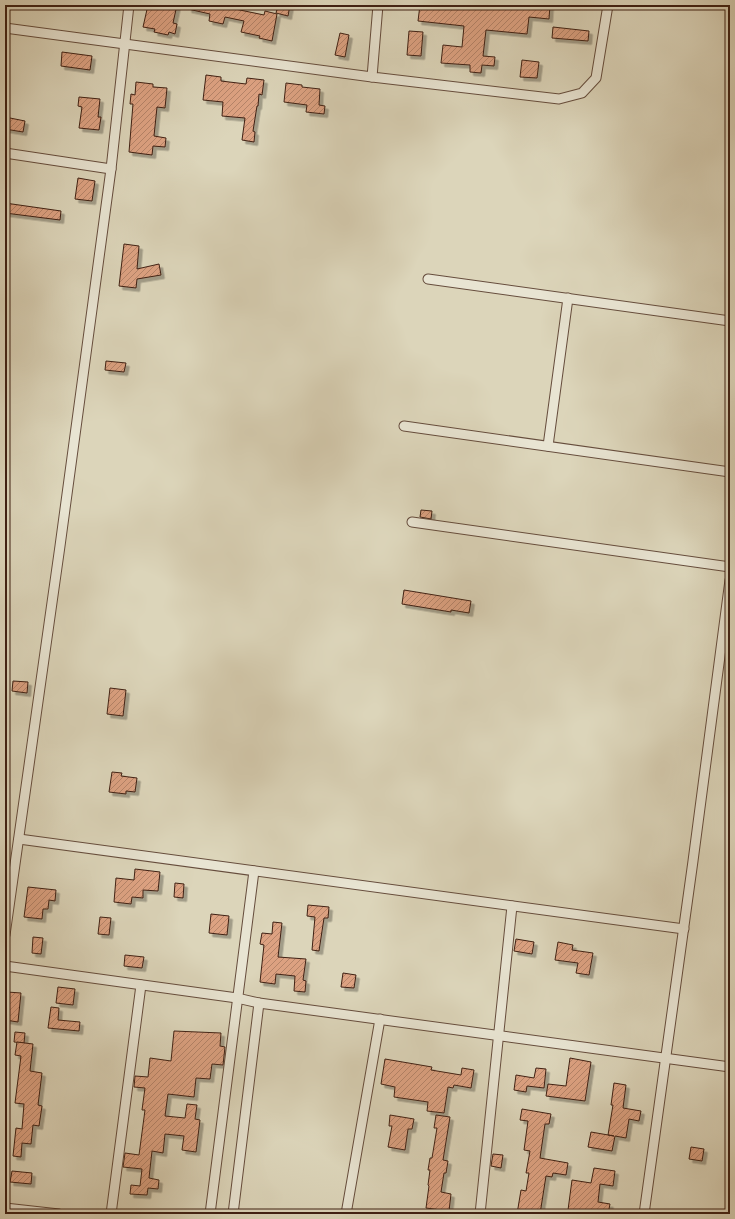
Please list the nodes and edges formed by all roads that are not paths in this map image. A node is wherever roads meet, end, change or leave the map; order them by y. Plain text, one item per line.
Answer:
1 (129, 5) edge
2 (378, 5) edge
3 (608, 5) edge
4 (5, 28) edge
5 (124, 43) junction
6 (372, 77) junction
7 (5, 153) edge
8 (111, 169) junction
9 (428, 279) dead end
10 (568, 298) junction
11 (730, 320) edge
12 (404, 426) dead end
13 (548, 446) junction
14 (730, 472) edge
15 (412, 522) dead end
16 (730, 567) edge
17 (730, 580) edge
18 (19, 839) junction
19 (254, 871) junction
20 (512, 906) junction
21 (684, 929) junction
22 (5, 934) edge
23 (5, 966) edge
24 (141, 984) junction
25 (238, 998) junction
26 (259, 1003) junction
27 (380, 1019) junction
28 (499, 1036) junction
29 (666, 1059) junction
30 (730, 1067) edge
31 (5, 1208) edge
32 (59, 1214) edge
33 (111, 1214) edge
34 (210, 1214) edge
35 (233, 1214) edge
36 (346, 1214) edge
37 (480, 1214) edge
38 (644, 1214) edge

1 - 5 street
2 - 6 street
3 - 6 street
4 - 5 street
5 - 6 street
5 - 8 street
7 - 8 street
8 - 18 street
9 - 10 street
10 - 11 street
10 - 13 street
12 - 13 street
13 - 14 street
15 - 16 street
17 - 21 street
18 - 19 street
18 - 22 street
19 - 20 street
19 - 25 street
20 - 21 street
20 - 28 street
21 - 29 street
23 - 24 street
24 - 25 street
24 - 33 street
25 - 26 street
25 - 34 street
26 - 27 street
26 - 35 street
27 - 28 street
27 - 36 street
28 - 29 street
28 - 37 street
29 - 30 street
29 - 38 street
31 - 32 street

